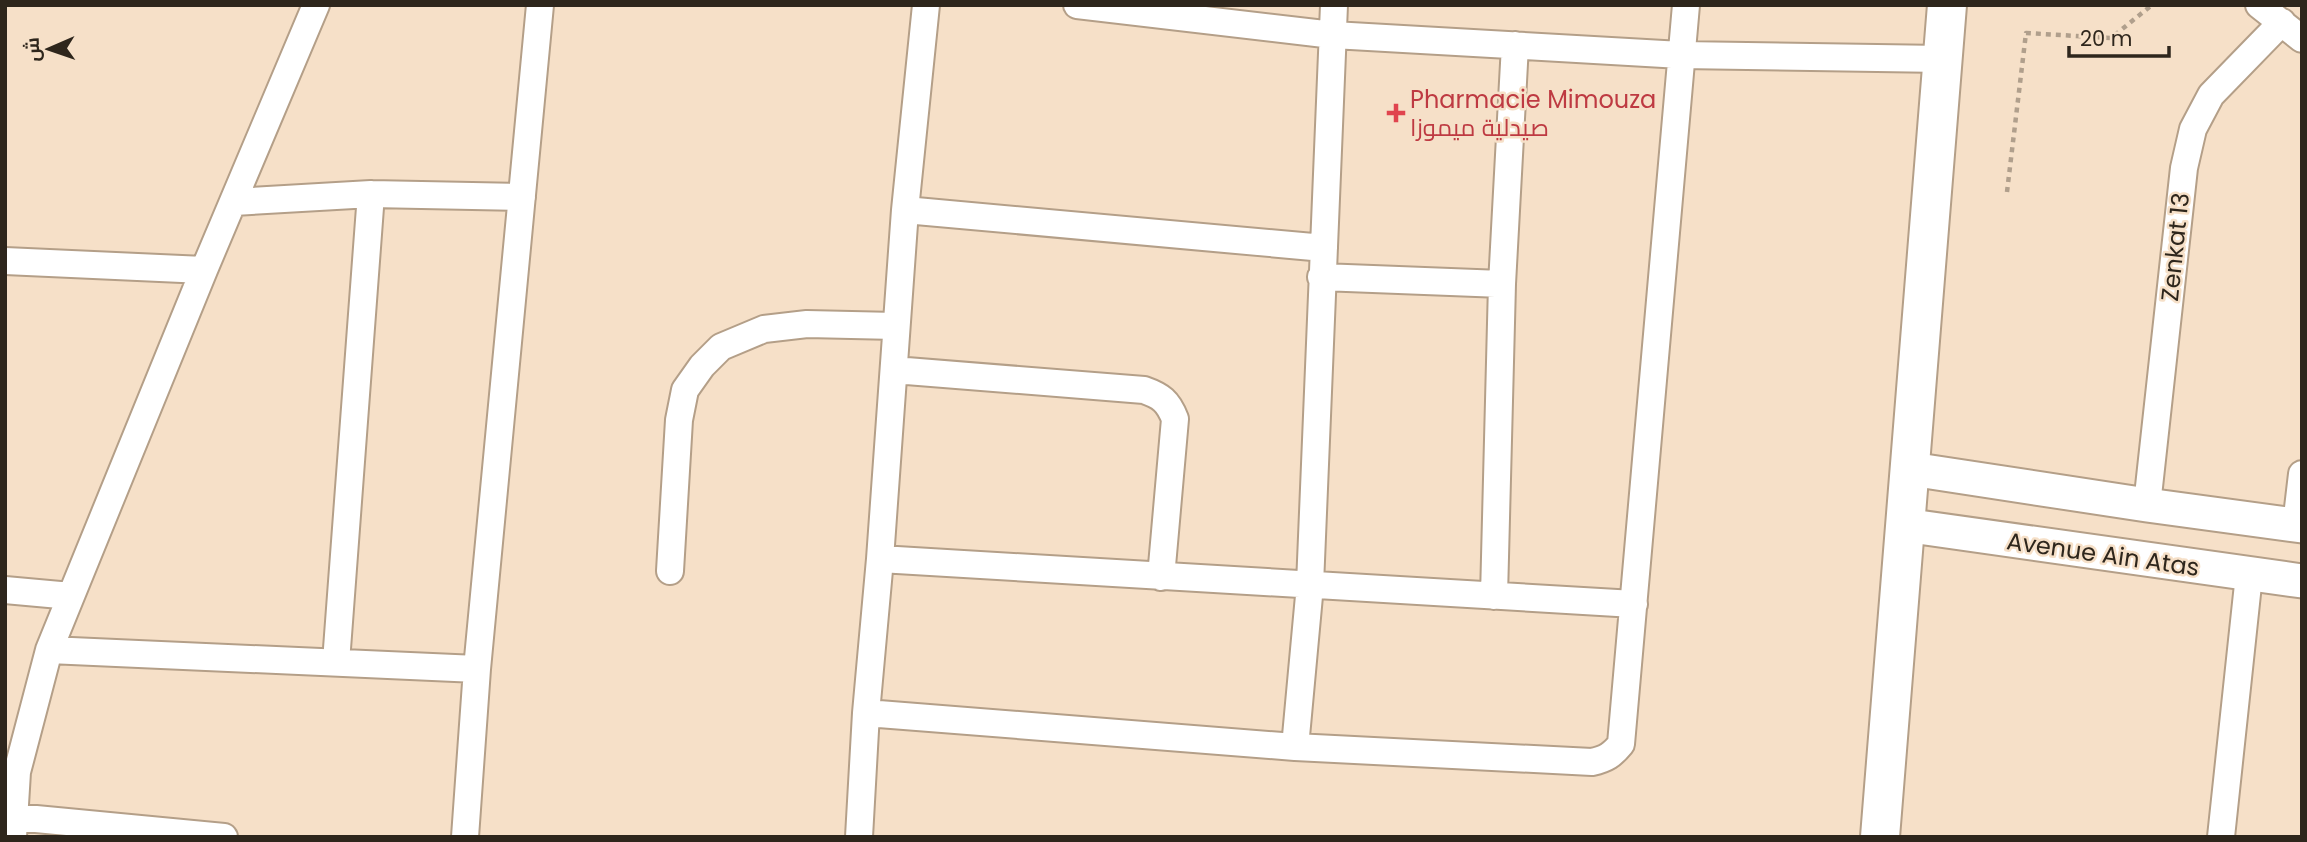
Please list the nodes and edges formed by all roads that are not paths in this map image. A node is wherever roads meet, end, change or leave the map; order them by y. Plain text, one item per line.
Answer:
1 (316, 5) edge
2 (540, 5) edge
3 (926, 5) edge
4 (1077, 5) edge
5 (1334, 5) edge
6 (1686, 5) edge
7 (1947, 5) edge
8 (2259, 5) edge
9 (2292, 30) edge
10 (1333, 35) junction
11 (1515, 45) junction
12 (1681, 55) junction
13 (1943, 60) junction
14 (371, 194) junction
15 (522, 197) junction
16 (234, 202) junction
17 (905, 210) junction
18 (1324, 248) junction
19 (5, 261) edge
20 (204, 270) junction
21 (1321, 277) junction
22 (1502, 284) junction
23 (896, 326) junction
24 (894, 370) junction
25 (1911, 469) junction
26 (2302, 474) edge
27 (2147, 505) junction
28 (1904, 525) junction
29 (2299, 526) edge
30 (880, 559) junction
31 (670, 571) dead end
32 (2249, 575) junction
33 (1161, 577) junction
34 (2302, 582) edge
35 (1310, 585) junction
36 (5, 590) edge
37 (71, 596) junction
38 (1494, 596) junction
39 (1634, 604) junction
40 (49, 650) junction
41 (337, 662) junction
42 (477, 669) junction
43 (866, 713) junction
44 (1294, 747) junction
45 (11, 771) edge
46 (14, 827) edge
47 (224, 837) edge
48 (465, 837) edge
49 (859, 837) edge
50 (1880, 837) edge
51 (2221, 837) edge

1 - 16 street
2 - 15 street
3 - 17 street
4 - 10 street
5 - 10 street
6 - 12 street
7 - 13 main road
8 - 9 street
9 - 27 street, Zenkat 13
10 - 11 street
10 - 18 street
11 - 12 street
11 - 22 street
12 - 13 street
12 - 39 street
13 - 25 main road
14 - 15 street
14 - 16 street
14 - 41 street
15 - 42 street
16 - 20 street
17 - 18 street
17 - 23 street
18 - 21 street
19 - 20 street
20 - 37 street
21 - 22 street
21 - 35 street
22 - 38 street
23 - 24 street
23 - 31 street
24 - 30 street
24 - 33 street
25 - 27 street
25 - 28 main road
26 - 29 street
27 - 29 street
28 - 32 street, Avenue Ain Atas
28 - 50 main road
30 - 33 street
30 - 43 street
32 - 34 street, Avenue Ain Atas
32 - 51 street
33 - 35 street
35 - 38 street
35 - 44 street
36 - 37 street
37 - 40 street
38 - 39 street
39 - 44 street
40 - 41 street
40 - 45 street
41 - 42 street
42 - 48 street
43 - 44 street
43 - 49 street
45 - 46 street
46 - 47 street

